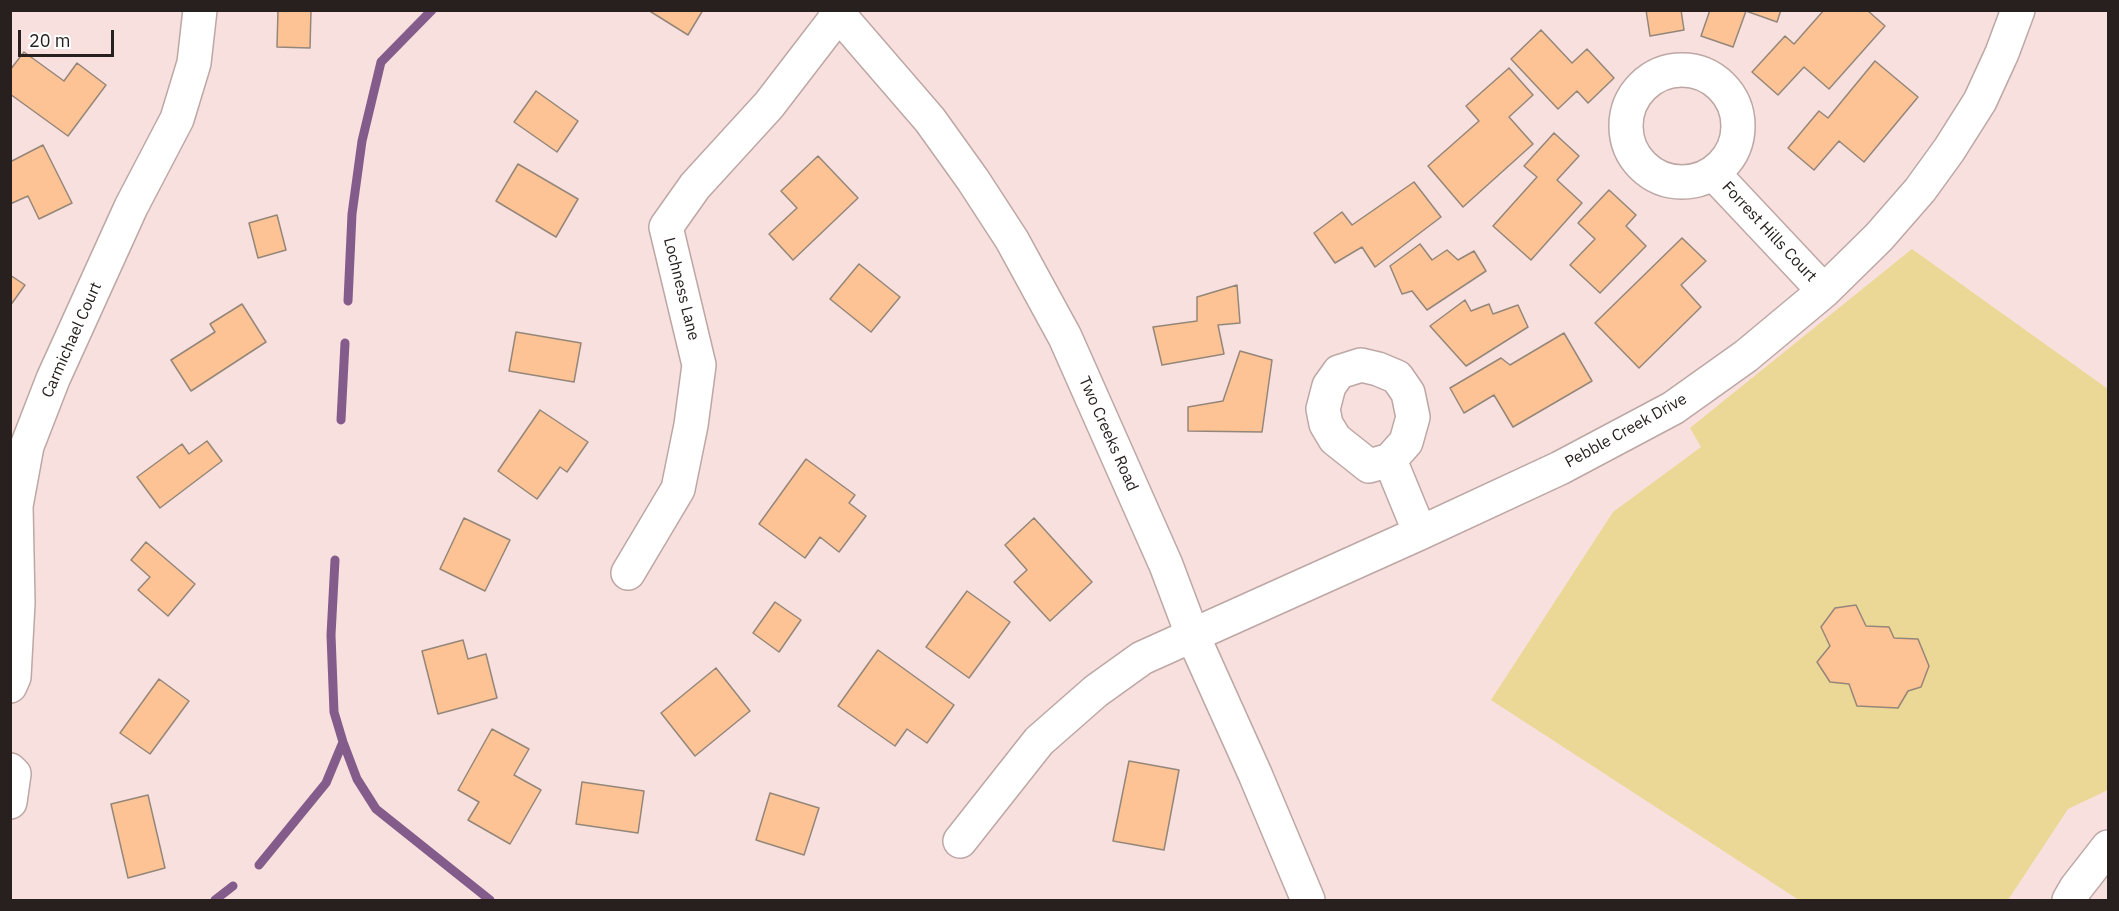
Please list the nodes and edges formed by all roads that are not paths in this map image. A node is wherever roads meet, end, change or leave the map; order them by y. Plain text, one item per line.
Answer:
1 (200, 10) edge
2 (2018, 10) edge
3 (838, 12) edge
4 (1713, 173) dead end
5 (1824, 291) junction
6 (1390, 460) dead end
7 (1420, 533) junction
8 (628, 573) dead end
9 (1192, 634) junction
10 (10, 686) edge
11 (10, 770) edge
12 (10, 802) edge
13 (960, 841) dead end
14 (2109, 847) edge
15 (1308, 900) edge
16 (2069, 900) edge

1 - 10 street, Carmichael Court
2 - 5 street, Pebble Creek Drive
3 - 8 street, Lochness Lane
3 - 9 street, Two Creeks Road
4 - 5 street, Forrest Hills Court
5 - 7 street, Pebble Creek Drive
6 - 7 street
7 - 9 street, Pebble Creek Drive
9 - 13 street, Pebble Creek Drive
9 - 15 street, Two Creeks Road
11 - 12 street
14 - 16 street

